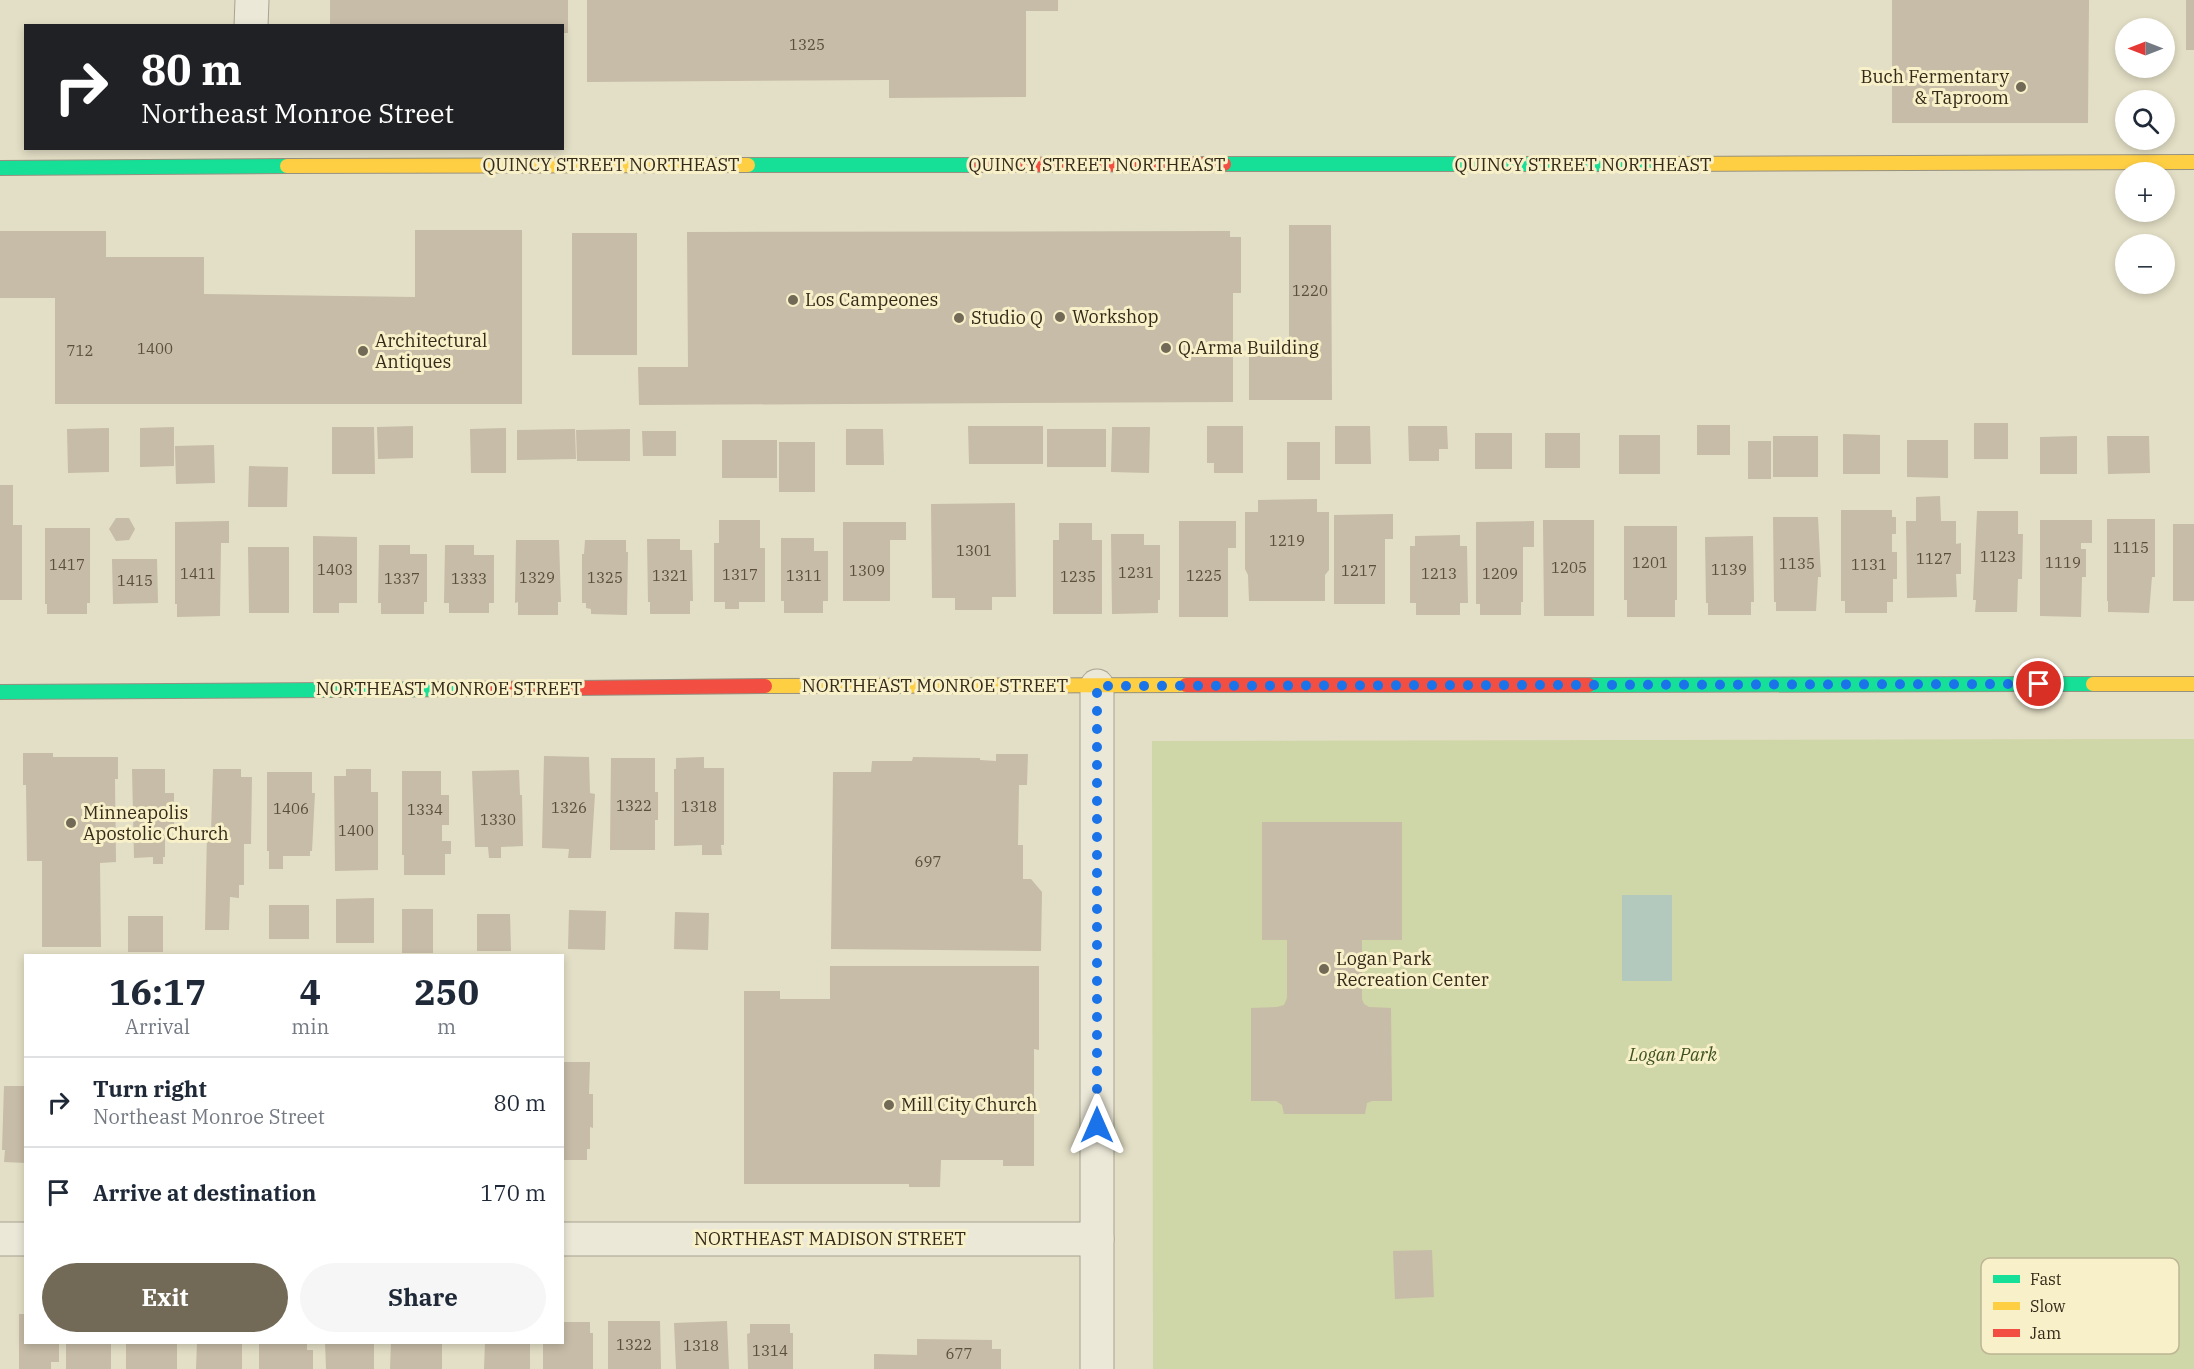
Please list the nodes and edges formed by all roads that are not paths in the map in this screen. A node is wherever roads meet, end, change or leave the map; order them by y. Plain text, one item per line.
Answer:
1 (252, 0) edge
2 (251, 24) edge
3 (245, 157) edge
4 (2194, 162) edge
5 (0, 168) edge
6 (2194, 684) edge
7 (1097, 686) junction
8 (0, 692) edge
9 (0, 1239) edge
10 (24, 1239) edge
11 (564, 1239) edge
12 (1097, 1239) junction
13 (1097, 1369) edge

1 - 2 street
3 - 4 street, QUINCY STREET NORTHEAST
3 - 5 street, QUINCY STREET NORTHEAST
6 - 7 street, NORTHEAST MONROE STREET
7 - 8 street, NORTHEAST MONROE STREET
7 - 12 street
9 - 10 street
11 - 12 street, NORTHEAST MADISON STREET
12 - 13 street

